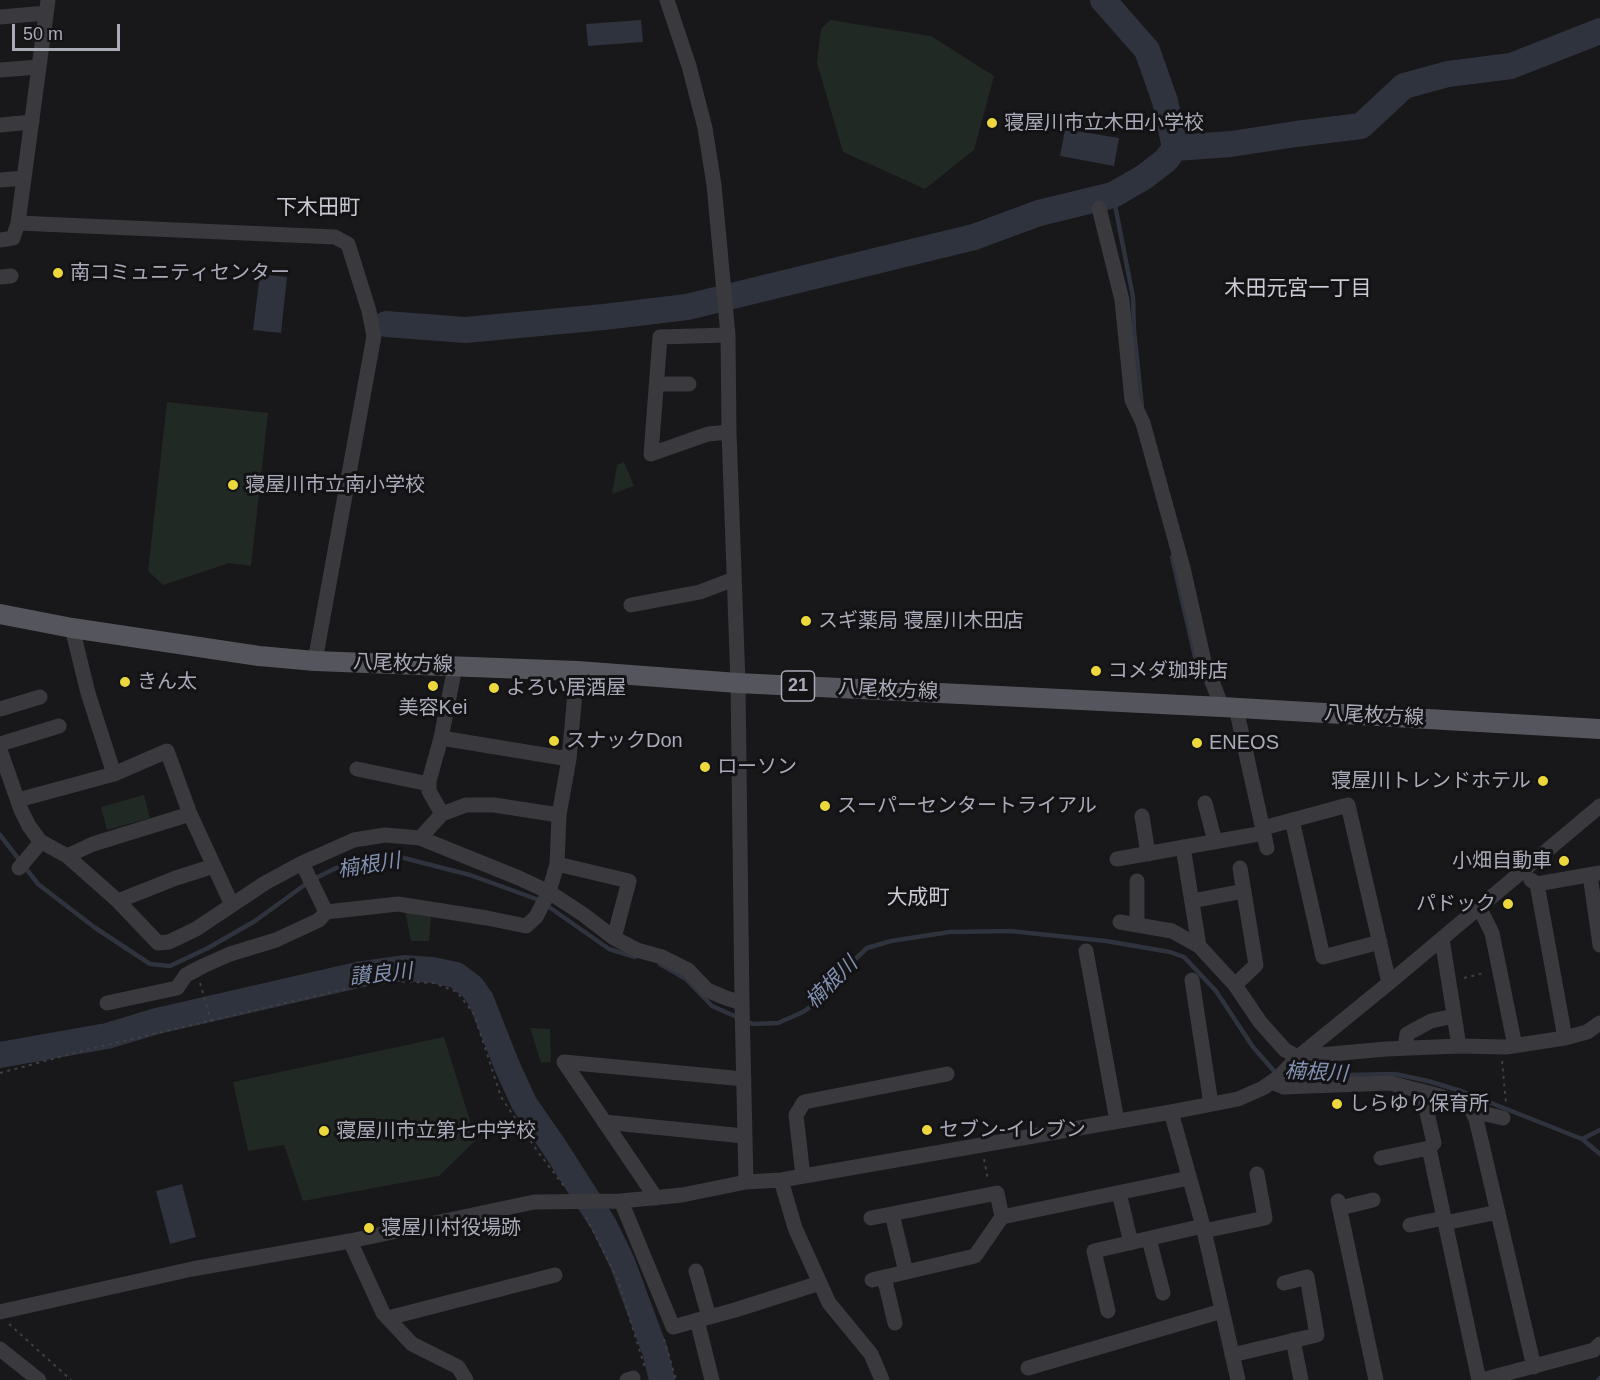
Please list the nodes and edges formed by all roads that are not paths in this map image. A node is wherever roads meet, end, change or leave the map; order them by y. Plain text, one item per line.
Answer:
1 (667, 0) edge
2 (47, 7) edge
3 (0, 17) edge
4 (39, 67) junction
5 (0, 70) edge
6 (32, 122) junction
7 (0, 125) edge
8 (24, 178) junction
9 (0, 180) edge
10 (1099, 208) dead end
11 (18, 223) junction
12 (0, 240) edge
13 (728, 335) junction
14 (657, 384) junction
15 (689, 384) dead end
16 (729, 432) junction
17 (734, 579) junction
18 (631, 605) dead end
19 (0, 614) edge
20 (72, 628) junction
21 (315, 661) junction
22 (455, 667) junction
23 (577, 671) junction
24 (738, 683) junction
25 (40, 697) dead end
26 (1229, 707) junction
27 (0, 710) edge
28 (59, 726) dead end
29 (1600, 729) edge
30 (441, 738) junction
31 (0, 744) edge
32 (0, 750) edge
33 (568, 759) junction
34 (357, 769) dead end
35 (114, 774) junction
36 (429, 784) junction
37 (18, 800) junction
38 (1205, 803) dead end
39 (1600, 806) edge
40 (190, 814) junction
41 (442, 814) junction
42 (559, 815) junction
43 (1142, 816) dead end
44 (1292, 820) junction
45 (1263, 830) junction
46 (420, 838) junction
47 (1215, 842) junction
48 (38, 847) junction
49 (1183, 847) junction
50 (1267, 848) dead end
51 (1148, 854) junction
52 (67, 856) junction
53 (1117, 860) dead end
54 (557, 864) junction
55 (214, 866) junction
56 (19, 868) dead end
57 (305, 868) junction
58 (1240, 868) dead end
59 (1521, 872) junction
60 (1595, 874) edge
61 (1137, 881) dead end
62 (1537, 884) junction
63 (1244, 891) junction
64 (545, 900) junction
65 (118, 901) junction
66 (1192, 901) junction
67 (232, 905) junction
68 (1479, 907) junction
69 (326, 912) junction
70 (1120, 922) dead end
71 (1137, 925) junction
72 (614, 938) junction
73 (1442, 939) junction
74 (1380, 942) junction
75 (1600, 945) edge
76 (1199, 946) junction
77 (1086, 951) dead end
78 (1192, 980) dead end
79 (1389, 983) junction
80 (1235, 985) junction
81 (107, 1003) dead end
82 (742, 1006) junction
83 (1454, 1016) junction
84 (1600, 1023) edge
85 (1565, 1038) junction
86 (1459, 1046) junction
87 (1507, 1047) junction
88 (1405, 1048) junction
89 (1284, 1071) junction
90 (947, 1074) dead end
91 (744, 1079) junction
92 (1422, 1091) junction
93 (1211, 1104) junction
94 (1472, 1111) junction
95 (1171, 1112) junction
96 (1504, 1112) road end
97 (1116, 1121) junction
98 (604, 1122) junction
99 (744, 1136) junction
100 (1429, 1148) junction
101 (1381, 1158) dead end
102 (1257, 1174) dead end
103 (803, 1176) junction
104 (1189, 1178) junction
105 (781, 1179) junction
106 (746, 1182) junction
107 (1119, 1193) junction
108 (656, 1198) junction
109 (1373, 1200) dead end
110 (621, 1202) junction
111 (1498, 1212) junction
112 (892, 1214) junction
113 (1002, 1217) junction
114 (871, 1218) dead end
115 (1444, 1220) junction
116 (1410, 1225) dead end
117 (1203, 1229) junction
118 (1149, 1239) junction
119 (350, 1241) junction
120 (1131, 1243) junction
121 (696, 1271) dead end
122 (906, 1272) junction
123 (555, 1275) dead end
124 (820, 1283) junction
125 (1284, 1283) dead end
126 (1162, 1293) dead end
127 (1108, 1311) dead end
128 (1222, 1311) junction
129 (4, 1318) edge
130 (388, 1318) junction
131 (703, 1319) junction
132 (895, 1323) dead end
133 (1293, 1340) junction
134 (1600, 1344) edge
135 (0, 1349) edge
136 (1232, 1355) junction
137 (1534, 1367) junction
138 (1028, 1368) dead end
139 (1507, 1377) edge
140 (39, 1380) edge
141 (466, 1380) edge
142 (712, 1380) edge
143 (882, 1380) edge
144 (1238, 1380) edge
145 (1301, 1380) edge
146 (1376, 1380) edge
147 (1481, 1380) edge

1 - 13 street
2 - 3 street
2 - 4 street
4 - 5 street
4 - 6 street
6 - 7 street
6 - 8 street
8 - 9 street
8 - 11 street
10 - 26 street
11 - 12 street
11 - 21 street
13 - 14 street
13 - 16 street
14 - 15 street
14 - 16 street
16 - 17 street
17 - 18 street
17 - 24 street
19 - 20 main road, 八尾枚方線 / 21
20 - 21 main road, 八尾枚方線 / 21
20 - 35 street
21 - 22 main road, 八尾枚方線 / 21
22 - 23 main road, 八尾枚方線 / 21
22 - 30 street
23 - 24 main road, 八尾枚方線 / 21
23 - 33 street
24 - 26 main road, 八尾枚方線 / 21
24 - 82 street
25 - 27 street
26 - 29 main road, 八尾枚方線 / 21
26 - 45 street
28 - 31 street
30 - 33 street
30 - 36 street
32 - 37 street
33 - 42 street
34 - 36 street
35 - 37 street
35 - 40 street
36 - 41 street
37 - 48 street
38 - 47 street
39 - 59 street
40 - 52 street
40 - 55 street
41 - 42 street
41 - 46 street
42 - 54 street
43 - 51 street
44 - 45 street
44 - 74 street
44 - 74 street
45 - 47 street
45 - 50 street
46 - 57 street
46 - 64 street
47 - 49 street
48 - 52 street
48 - 56 street
49 - 51 street
49 - 66 street
51 - 53 street
52 - 65 street
54 - 64 street
54 - 72 street
55 - 65 street
55 - 67 street
57 - 67 street
57 - 69 street
58 - 63 street
59 - 62 street
59 - 68 street
60 - 62 street
60 - 75 street
61 - 71 street
62 - 85 street
63 - 66 street
63 - 80 street
64 - 69 street
64 - 72 street
65 - 67 street
66 - 76 street
68 - 73 street
68 - 87 street
69 - 81 street
70 - 71 street
71 - 76 street
72 - 82 street
73 - 79 street
73 - 83 street
74 - 79 street
76 - 80 street
77 - 97 street
78 - 93 street
79 - 89 street
80 - 89 street
82 - 91 street
83 - 86 street
83 - 88 street
84 - 85 street
85 - 87 street
86 - 87 street
86 - 88 street
88 - 89 street
89 - 92 street
89 - 93 street
90 - 103 street
91 - 98 street
91 - 99 street
92 - 94 street
92 - 100 street
93 - 95 street
94 - 96 street
94 - 111 street
95 - 97 street
95 - 104 street
97 - 103 street
98 - 99 street
98 - 108 street
99 - 106 street
100 - 101 street
100 - 115 street
102 - 117 street
103 - 105 street
104 - 107 street
104 - 117 street
105 - 106 street
105 - 124 street
106 - 108 street
107 - 113 street
107 - 120 street
108 - 110 street
109 - 146 street
110 - 119 street
110 - 131 street
111 - 115 street
111 - 137 street
112 - 113 street
112 - 114 street
112 - 122 street
113 - 122 street
115 - 116 street
115 - 147 street
117 - 118 street
117 - 128 street
118 - 120 street
118 - 126 street
119 - 129 street
119 - 130 street
120 - 127 street
121 - 131 street
122 - 132 street
123 - 130 street
124 - 131 street
124 - 143 street
125 - 133 street
128 - 136 street
128 - 138 street
130 - 141 street
131 - 142 street
133 - 136 street
133 - 145 street
134 - 137 street
135 - 140 street
136 - 144 street
137 - 139 street
139 - 147 street

